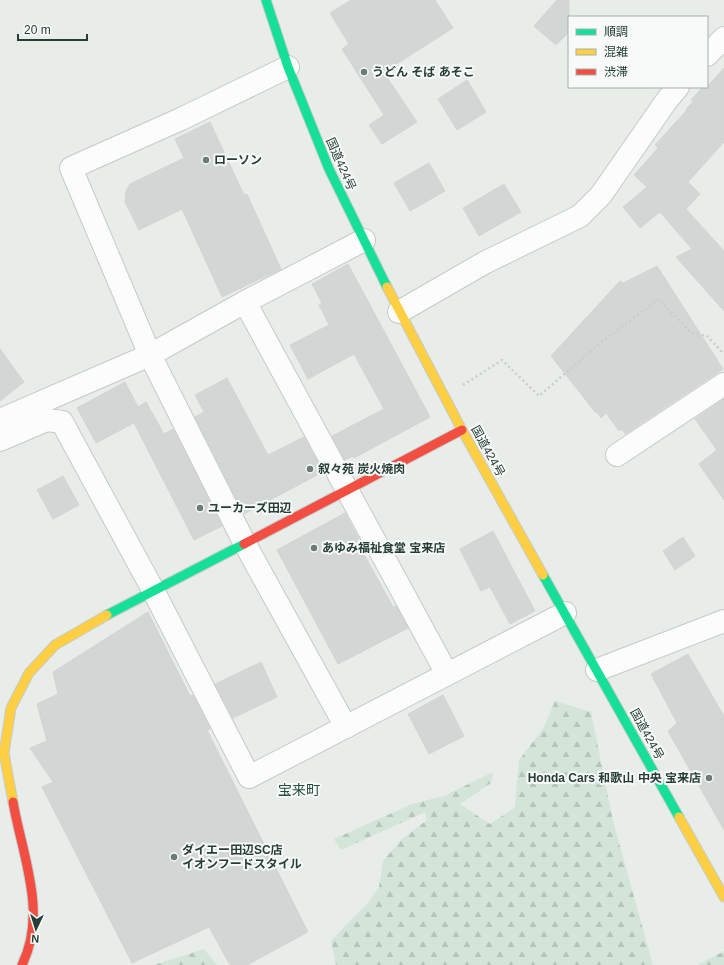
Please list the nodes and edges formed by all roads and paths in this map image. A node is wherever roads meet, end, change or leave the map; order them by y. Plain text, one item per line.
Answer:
1 (266, 0) edge
2 (724, 38) edge
3 (708, 54) edge
4 (288, 68) junction
5 (677, 88) edge
6 (364, 240) junction
7 (245, 302) junction
8 (399, 312) junction
9 (724, 354) edge
10 (150, 355) junction
11 (724, 384) edge
12 (458, 389) dead end
13 (0, 420) edge
14 (462, 430) junction
15 (0, 440) edge
16 (617, 455) dead end
17 (348, 490) junction
18 (245, 544) junction
19 (153, 590) junction
20 (565, 613) junction
21 (724, 621) edge
22 (598, 670) junction
23 (447, 674) junction
24 (346, 727) junction
25 (4, 781) edge
26 (724, 897) edge
27 (22, 965) edge

1 - 4 main road, 国道424号
2 - 3 street
4 - 6 main road, 国道424号
4 - 10 street
5 - 8 street
6 - 7 street
6 - 8 main road, 国道424号
7 - 10 street
7 - 17 street
8 - 14 main road, 国道424号
9 - 12 path
10 - 13 street
10 - 18 street
11 - 16 street
14 - 17 main road
14 - 20 main road, 国道424号
15 - 19 street
17 - 18 main road
17 - 23 street
18 - 19 main road
18 - 24 street
19 - 24 street
19 - 25 main road
20 - 22 main road, 国道424号
20 - 23 street
21 - 22 street
22 - 26 main road, 国道424号
23 - 24 street
25 - 27 main road

